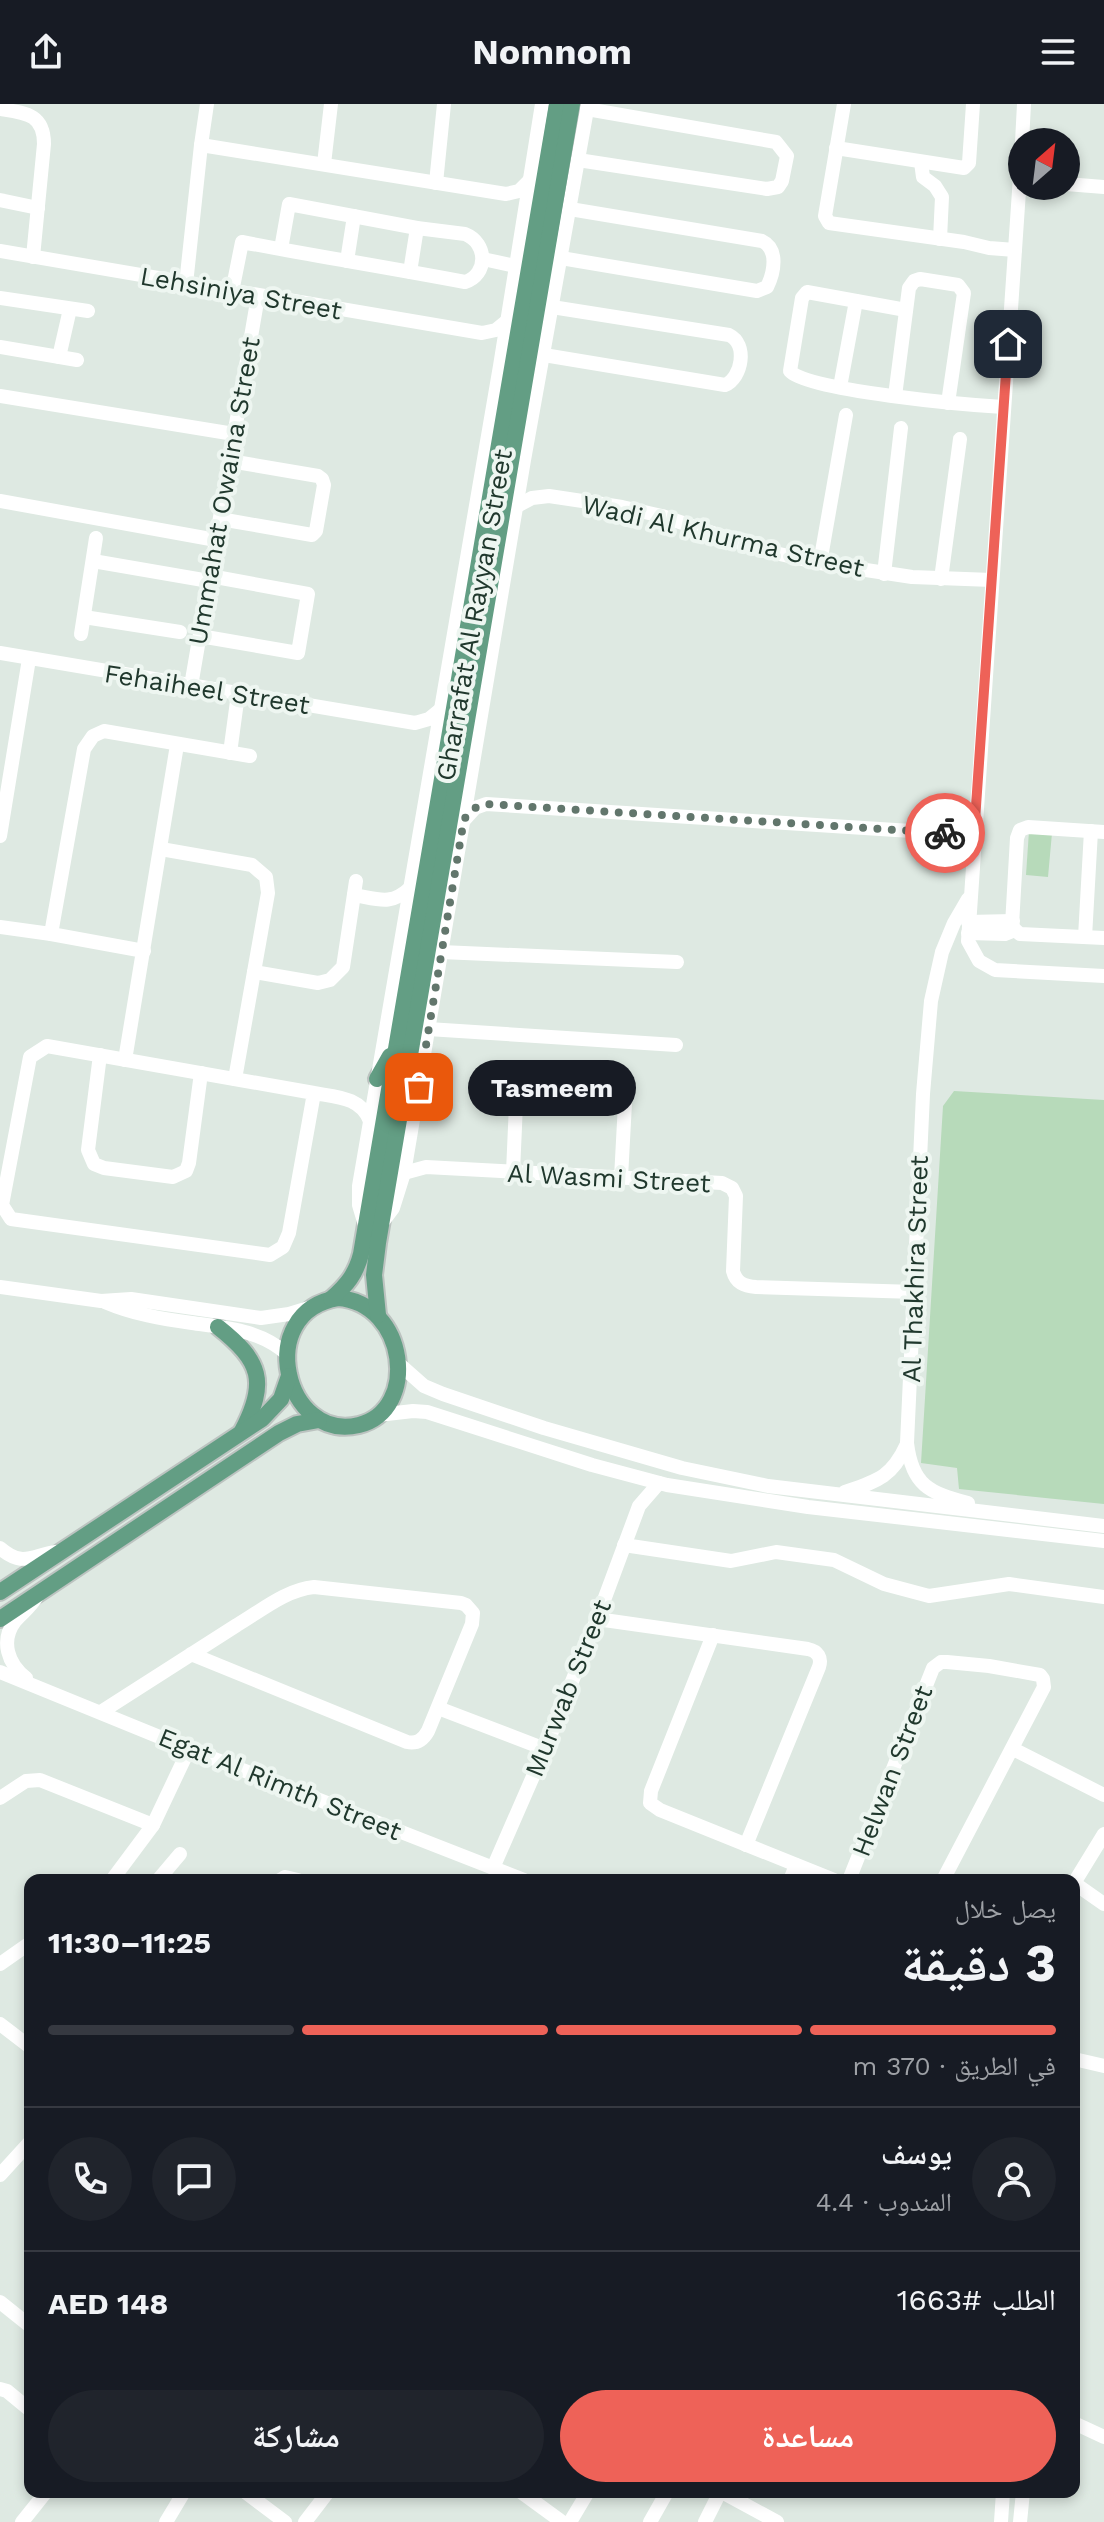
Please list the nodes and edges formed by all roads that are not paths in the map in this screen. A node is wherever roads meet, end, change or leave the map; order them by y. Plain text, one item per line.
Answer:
1 (207, 104) edge
2 (331, 104) edge
3 (444, 104) edge
4 (542, 104) edge
5 (557, 104) edge
6 (844, 104) edge
7 (973, 104) edge
8 (1024, 104) edge
9 (582, 106) edge
10 (7, 108) edge
11 (1023, 128) edge
12 (201, 145) junction
13 (836, 148) junction
14 (578, 160) junction
15 (921, 162) junction
16 (324, 164) junction
17 (530, 180) junction
18 (436, 183) junction
19 (1080, 185) edge
20 (1104, 187) edge
21 (506, 194) junction
22 (0, 200) edge
23 (1019, 200) edge
24 (38, 208) junction
25 (570, 209) junction
26 (525, 215) junction
27 (354, 216) junction
28 (417, 228) junction
29 (940, 239) junction
30 (1015, 246) junction
31 (281, 249) junction
32 (0, 251) edge
33 (33, 257) junction
34 (561, 258) junction
35 (483, 259) junction
36 (347, 261) junction
37 (515, 266) junction
38 (410, 272) junction
39 (527, 280) junction
40 (186, 284) junction
41 (232, 292) junction
42 (258, 296) junction
43 (0, 298) edge
44 (856, 301) junction
45 (552, 307) junction
46 (70, 309) junction
47 (906, 310) junction
48 (88, 311) dead end
49 (508, 316) junction
50 (482, 333) junction
51 (0, 347) edge
52 (544, 355) junction
53 (59, 357) junction
54 (77, 360) dead end
55 (500, 360) junction
56 (840, 387) junction
57 (0, 396) edge
58 (895, 396) junction
59 (506, 400) junction
60 (948, 403) junction
61 (1003, 407) junction
62 (846, 415) dead end
63 (901, 428) dead end
64 (234, 434) junction
65 (515, 435) junction
66 (960, 439) dead end
67 (230, 461) junction
68 (523, 468) junction
69 (549, 496) junction
70 (0, 501) edge
71 (516, 512) junction
72 (220, 519) junction
73 (96, 538) dead end
74 (216, 540) junction
75 (497, 548) junction
76 (93, 561) junction
77 (820, 563) junction
78 (884, 574) junction
79 (210, 578) junction
80 (941, 579) junction
81 (992, 580) junction
82 (84, 617) junction
83 (180, 632) dead end
84 (81, 634) dead end
85 (200, 636) junction
86 (0, 653) edge
87 (29, 659) junction
88 (461, 669) junction
89 (191, 686) junction
90 (238, 694) junction
91 (441, 703) junction
92 (415, 723) junction
93 (464, 744) junction
94 (177, 745) junction
95 (434, 748) junction
96 (230, 753) junction
97 (6, 754) edge
98 (250, 756) dead end
99 (470, 782) junction
100 (441, 785) junction
101 (486, 804) junction
102 (463, 826) junction
103 (1097, 832) edge
104 (974, 835) junction
105 (0, 836) edge
106 (161, 849) junction
107 (446, 850) junction
108 (410, 888) junction
109 (970, 895) junction
110 (388, 901) junction
111 (404, 921) junction
112 (1014, 926) junction
113 (0, 927) edge
114 (968, 927) junction
115 (51, 934) junction
116 (1085, 937) junction
117 (1104, 938) edge
118 (144, 951) junction
119 (441, 952) junction
120 (677, 962) dead end
121 (254, 972) junction
122 (1104, 976) edge
123 (428, 1029) junction
124 (676, 1045) dead end
125 (395, 1048) junction
126 (100, 1055) junction
127 (125, 1060) junction
128 (201, 1073) junction
129 (235, 1079) junction
130 (376, 1084) junction
131 (314, 1093) junction
132 (353, 1101) junction
133 (625, 1103) dead end
134 (516, 1104) dead end
135 (370, 1121) junction
136 (5, 1167) edge
137 (513, 1172) junction
138 (404, 1173) junction
139 (621, 1178) junction
140 (373, 1225) junction
141 (0, 1287) edge
142 (915, 1292) junction
143 (331, 1299) junction
144 (312, 1307) junction
145 (154, 1310) junction
146 (378, 1315) junction
147 (218, 1327) junction
148 (287, 1354) junction
149 (398, 1363) junction
150 (289, 1376) junction
151 (378, 1415) junction
152 (319, 1420) junction
153 (241, 1433) junction
154 (907, 1443) junction
155 (634, 1477) junction
156 (659, 1483) junction
157 (840, 1494) junction
158 (639, 1506) junction
159 (1019, 1516) junction
160 (1104, 1526) edge
161 (1104, 1541) edge
162 (624, 1545) junction
163 (0, 1548) edge
164 (61, 1552) junction
165 (0, 1592) edge
166 (38, 1595) junction
167 (1104, 1597) edge
168 (0, 1619) edge
169 (597, 1619) junction
170 (713, 1635) junction
171 (191, 1654) junction
172 (0, 1672) edge
173 (36, 1685) junction
174 (438, 1708) junction
175 (101, 1712) junction
176 (189, 1749) junction
177 (545, 1749) junction
178 (1013, 1749) junction
179 (1104, 1795) edge
180 (0, 1798) edge
181 (153, 1825) junction
182 (1104, 1834) edge
183 (746, 1845) junction
184 (180, 1854) dead end
185 (796, 1865) junction
186 (493, 1868) junction
187 (116, 1874) edge
188 (163, 1874) edge
189 (508, 1874) edge
190 (792, 1874) edge
191 (819, 1874) edge
192 (851, 1874) edge
193 (946, 1874) edge
194 (1080, 1874) edge
195 (1080, 1887) edge
196 (1104, 1904) edge
197 (24, 1947) edge
198 (0, 1964) edge
199 (0, 2024) edge
200 (24, 2042) edge
201 (1080, 2060) edge
202 (1104, 2066) edge
203 (24, 2149) edge
204 (0, 2175) edge
205 (0, 2302) edge
206 (24, 2321) edge
207 (0, 2389) edge
208 (24, 2405) edge
209 (1080, 2426) edge
210 (1080, 2436) edge
211 (1104, 2440) edge
212 (41, 2498) edge
213 (180, 2498) edge
214 (253, 2498) edge
215 (323, 2498) edge
216 (530, 2498) edge
217 (584, 2498) edge
218 (664, 2498) edge
219 (718, 2498) edge
220 (732, 2498) edge
221 (1003, 2498) edge
222 (1022, 2498) edge
223 (22, 2522) edge
224 (166, 2522) edge
225 (285, 2522) edge
226 (305, 2522) edge
227 (562, 2522) edge
228 (570, 2522) edge
229 (650, 2522) edge
230 (705, 2522) edge
231 (777, 2522) edge
232 (1001, 2522) edge
233 (1020, 2522) edge

1 - 12 street
2 - 16 street
3 - 18 street
4 - 17 street, Gharrafat Al Rayyan Street
5 - 39 main road, Gharrafat Al Rayyan Street
6 - 13 street
7 - 15 street
8 - 11 street
9 - 14 street, Gharrafat Al Rayyan Street
9 - 14 street
9 - 65 main road, Gharrafat Al Rayyan Street
10 - 24 street
12 - 16 street
12 - 40 street
13 - 15 street
13 - 29 street
14 - 25 street, Gharrafat Al Rayyan Street
15 - 29 street
16 - 18 street
17 - 21 street
17 - 26 street, Gharrafat Al Rayyan Street
18 - 21 street
19 - 20 street
21 - 26 street
22 - 24 street
23 - 30 street
24 - 33 street
25 - 34 street, Gharrafat Al Rayyan Street
25 - 34 street
26 - 37 street, Gharrafat Al Rayyan Street
27 - 28 street
27 - 31 street
27 - 36 street
28 - 35 street
28 - 38 street
29 - 30 street
30 - 61 street
31 - 36 street
31 - 41 street
32 - 33 street, Lehsiniya Street
33 - 40 street, Lehsiniya Street
34 - 45 street, Gharrafat Al Rayyan Street
35 - 37 street
35 - 38 street
36 - 38 street
37 - 49 street, Gharrafat Al Rayyan Street
39 - 49 main road
39 - 59 main road, Gharrafat Al Rayyan Street
40 - 41 street, Lehsiniya Street
41 - 42 street, Lehsiniya Street
42 - 50 street, Lehsiniya Street
42 - 64 street, Ummahat Owaina Street
43 - 46 street
44 - 47 street
44 - 56 street
44 - 56 street
45 - 52 street, Gharrafat Al Rayyan Street
45 - 52 street
46 - 48 street
46 - 53 street
47 - 58 street
47 - 60 street
49 - 50 street
49 - 55 street, Gharrafat Al Rayyan Street
50 - 55 street
51 - 53 street
52 - 68 street, Gharrafat Al Rayyan Street
53 - 54 street
55 - 59 main road
55 - 91 street, Gharrafat Al Rayyan Street
56 - 58 street
57 - 64 street
58 - 60 street
59 - 88 main road, Gharrafat Al Rayyan Street
60 - 61 street
61 - 81 street
62 - 77 street
63 - 78 street
64 - 67 street, Ummahat Owaina Street
65 - 68 main road
65 - 75 main road, Gharrafat Al Rayyan Street
66 - 80 street
67 - 72 street, Ummahat Owaina Street
67 - 72 street
68 - 69 street, Wadi Al Khurma Street
68 - 71 street, Gharrafat Al Rayyan Street
69 - 71 street, Wadi Al Khurma Street
69 - 77 street, Wadi Al Khurma Street
70 - 74 street
71 - 75 main road
71 - 99 street, Gharrafat Al Rayyan Street
72 - 74 street, Ummahat Owaina Street
73 - 76 street
74 - 79 street, Ummahat Owaina Street
75 - 93 main road, Gharrafat Al Rayyan Street
76 - 79 street
76 - 82 street
77 - 78 street, Wadi Al Khurma Street
78 - 80 street, Wadi Al Khurma Street
79 - 85 street, Ummahat Owaina Street
79 - 85 street
80 - 81 street, Wadi Al Khurma Street
81 - 104 street
82 - 83 street
82 - 84 street
85 - 89 street, Ummahat Owaina Street
86 - 87 street, Fehaiheel Street
87 - 89 street, Fehaiheel Street
87 - 97 street
88 - 91 main road
88 - 100 main road, Gharrafat Al Rayyan Street
89 - 90 street, Fehaiheel Street
90 - 92 street, Fehaiheel Street
90 - 96 street
91 - 92 street
91 - 95 street, Gharrafat Al Rayyan Street
92 - 95 street
93 - 99 main road
93 - 107 main road, Gharrafat Al Rayyan Street
94 - 96 street
94 - 106 street
94 - 115 street
95 - 100 main road
95 - 108 street, Gharrafat Al Rayyan Street
96 - 98 street
97 - 105 street
99 - 101 street
99 - 102 street, Gharrafat Al Rayyan Street
100 - 125 main road, Gharrafat Al Rayyan Street
101 - 102 street
101 - 104 street
102 - 107 main road
102 - 119 street, Gharrafat Al Rayyan Street
103 - 112 street
103 - 116 street
104 - 109 street
106 - 118 street
106 - 121 street
107 - 140 main road, Gharrafat Al Rayyan Street
108 - 110 street
108 - 111 street, Gharrafat Al Rayyan Street
109 - 114 street
109 - 142 street, Al Thakhira Street
110 - 111 street
110 - 121 street
111 - 130 street, Gharrafat Al Rayyan Street
112 - 114 street
112 - 116 street
113 - 115 street
114 - 122 street
115 - 118 street
116 - 117 street
118 - 127 street
119 - 120 street
119 - 123 street, Gharrafat Al Rayyan Street
121 - 129 street
123 - 124 street
123 - 138 street, Gharrafat Al Rayyan Street
125 - 130 main road
125 - 140 main road, Gharrafat Al Rayyan Street
126 - 127 street
126 - 128 street
126 - 136 street
127 - 128 street
128 - 129 street
129 - 131 street
130 - 132 street
130 - 135 street, Gharrafat Al Rayyan Street
131 - 132 street
131 - 136 street
132 - 135 street
133 - 139 street
134 - 137 street
135 - 140 street, Gharrafat Al Rayyan Street
137 - 138 street, Al Wasmi Street
137 - 139 street, Al Wasmi Street
138 - 140 street, Gharrafat Al Rayyan Street
139 - 142 street, Al Wasmi Street
140 - 143 main road, Gharrafat Al Rayyan Street
140 - 146 main road, Gharrafat Al Rayyan Street
141 - 145 street
142 - 154 street, Al Thakhira Street
143 - 144 main road
143 - 146 main road
144 - 145 street
144 - 148 main road
145 - 147 street
146 - 149 main road
147 - 148 street
147 - 153 main road
148 - 150 main road
149 - 151 main road
149 - 157 street
150 - 152 main road
150 - 153 main road
151 - 152 main road
151 - 155 street
152 - 166 main road
153 - 164 main road
154 - 157 street, Al Thakhira Street
154 - 159 street, Al Thakhira Street
155 - 156 street
155 - 158 street
156 - 158 street, Murwab Street
156 - 161 street
157 - 159 street
158 - 162 street, Murwab Street
159 - 160 street
162 - 167 street
162 - 169 street, Murwab Street
163 - 164 street
164 - 165 main road
166 - 168 main road
166 - 173 street, Egat Al Rimth Street
169 - 170 street
169 - 177 street, Murwab Street
170 - 183 street, Helwan Street
170 - 183 street
171 - 174 street
171 - 174 street
171 - 175 street
172 - 173 street, Egat Al Rimth Street
173 - 175 street, Egat Al Rimth Street
174 - 177 street
175 - 176 street, Egat Al Rimth Street
176 - 181 street
176 - 186 street, Egat Al Rimth Street
177 - 186 street, Murwab Street
178 - 179 street
178 - 192 street, Helwan Street
178 - 193 street, Helwan Street
180 - 181 street
181 - 187 street
182 - 194 street
183 - 185 street, Helwan Street
184 - 188 street
185 - 190 street
185 - 191 street, Helwan Street
186 - 189 street, Egat Al Rimth Street
195 - 196 street
197 - 198 street
199 - 200 street
201 - 202 street
203 - 204 street
205 - 206 street
207 - 208 street
209 - 211 street
210 - 211 street
212 - 223 street
213 - 224 street
214 - 225 street
215 - 226 street
216 - 227 street
217 - 228 street
218 - 229 street
219 - 230 street
220 - 231 street
221 - 232 street
222 - 233 street

